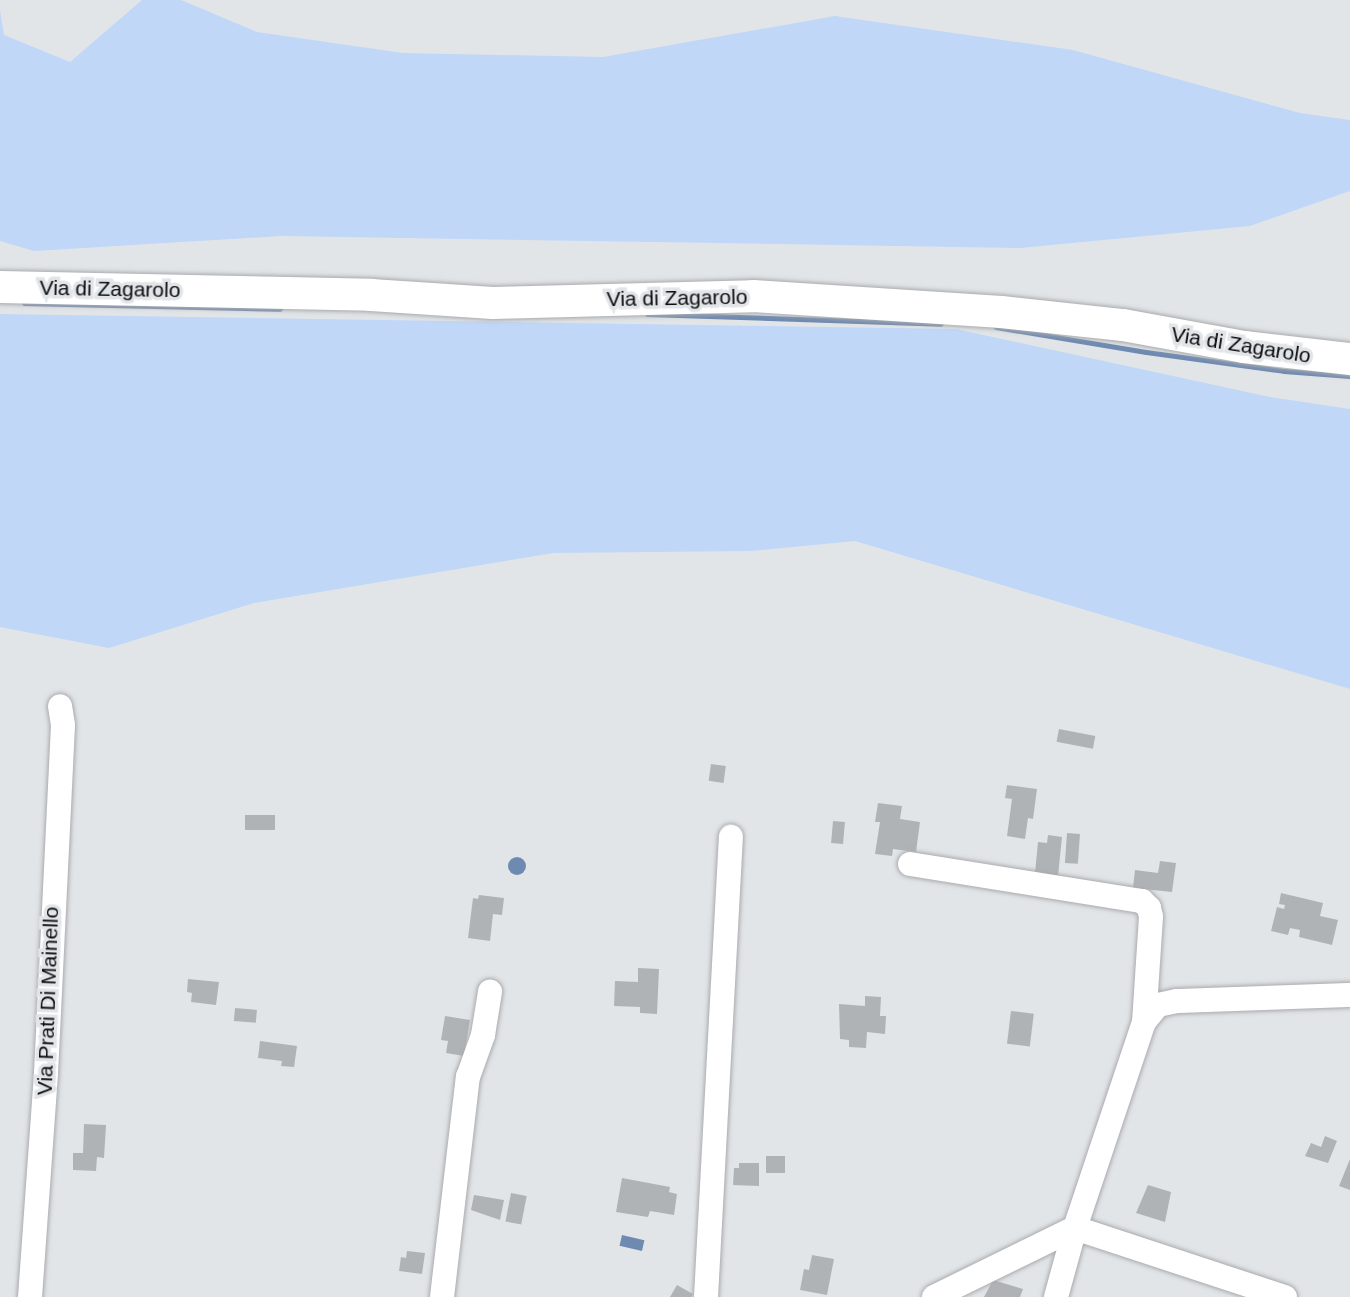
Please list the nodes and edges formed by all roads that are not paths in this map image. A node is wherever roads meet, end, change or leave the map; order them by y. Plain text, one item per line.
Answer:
1 (0, 288) edge
2 (1350, 359) edge
3 (60, 706) dead end
4 (731, 837) dead end
5 (910, 864) dead end
6 (490, 992) dead end
7 (1350, 995) edge
8 (1144, 1022) junction
9 (1074, 1228) junction
10 (30, 1297) edge
11 (442, 1297) edge
12 (706, 1297) edge
13 (934, 1297) edge
14 (1056, 1297) edge
15 (1285, 1297) edge

1 - 2 main road, Via di Zagarolo
3 - 10 street, Via Prati Di Mainello
4 - 12 street
5 - 8 street
6 - 11 street
7 - 8 street
8 - 9 street
9 - 13 street
9 - 14 street
9 - 15 street

